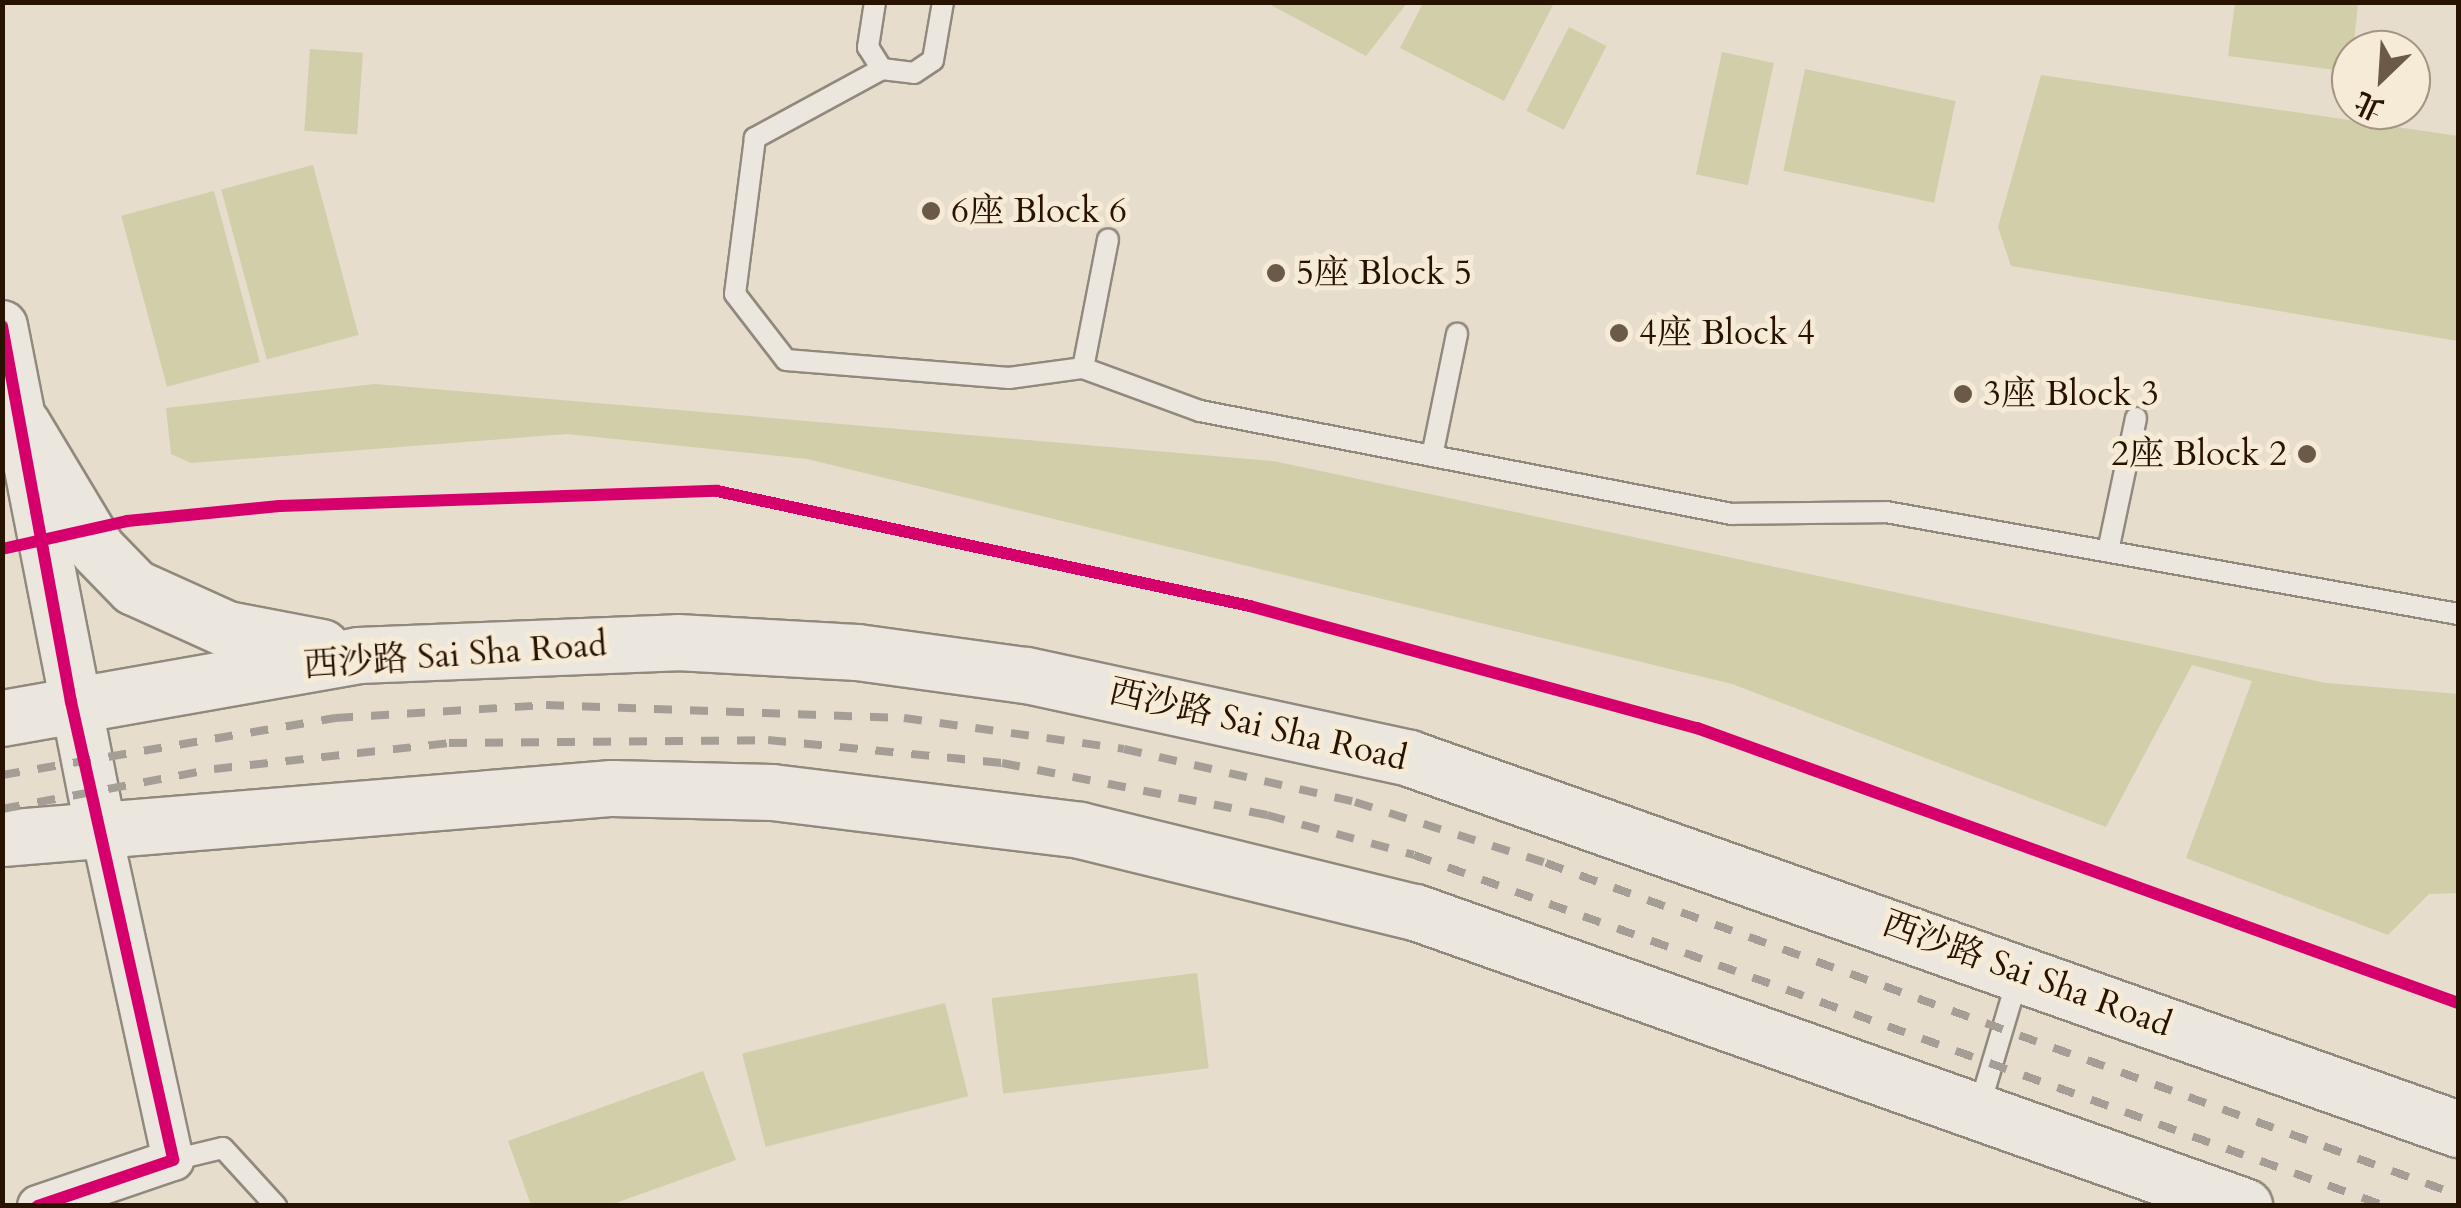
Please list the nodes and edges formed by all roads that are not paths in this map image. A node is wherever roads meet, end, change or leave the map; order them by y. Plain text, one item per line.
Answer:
1 (875, 2) edge
2 (943, 2) edge
3 (882, 69) junction
4 (1108, 239) dead end
5 (2, 326) edge
6 (1457, 334) dead end
7 (1083, 368) junction
8 (2136, 418) dead end
9 (22, 424) junction
10 (1432, 456) junction
11 (2108, 551) junction
12 (2457, 607) edge
13 (358, 655) junction
14 (72, 702) junction
15 (2, 718) edge
16 (102, 831) junction
17 (2, 838) edge
18 (2019, 972) junction
19 (1977, 1114) junction
20 (2458, 1129) edge
21 (173, 1160) junction
22 (38, 1206) edge
23 (276, 1206) edge
24 (2244, 1206) edge

1 - 3 lane
2 - 3 lane
3 - 7 lane
4 - 7 lane
5 - 9 street
6 - 10 lane
7 - 10 lane
8 - 11 lane
9 - 13 main road
9 - 14 street
10 - 11 lane
11 - 12 lane
13 - 14 main road, 西沙路 Sai Sha Road
13 - 18 main road, 西沙路 Sai Sha Road
14 - 15 main road, 西沙路 Sai Sha Road
14 - 16 street
16 - 17 main road
16 - 19 main road
16 - 21 street
18 - 19 lane
18 - 20 main road, 西沙路 Sai Sha Road
19 - 24 main road
21 - 22 street
21 - 23 lane

